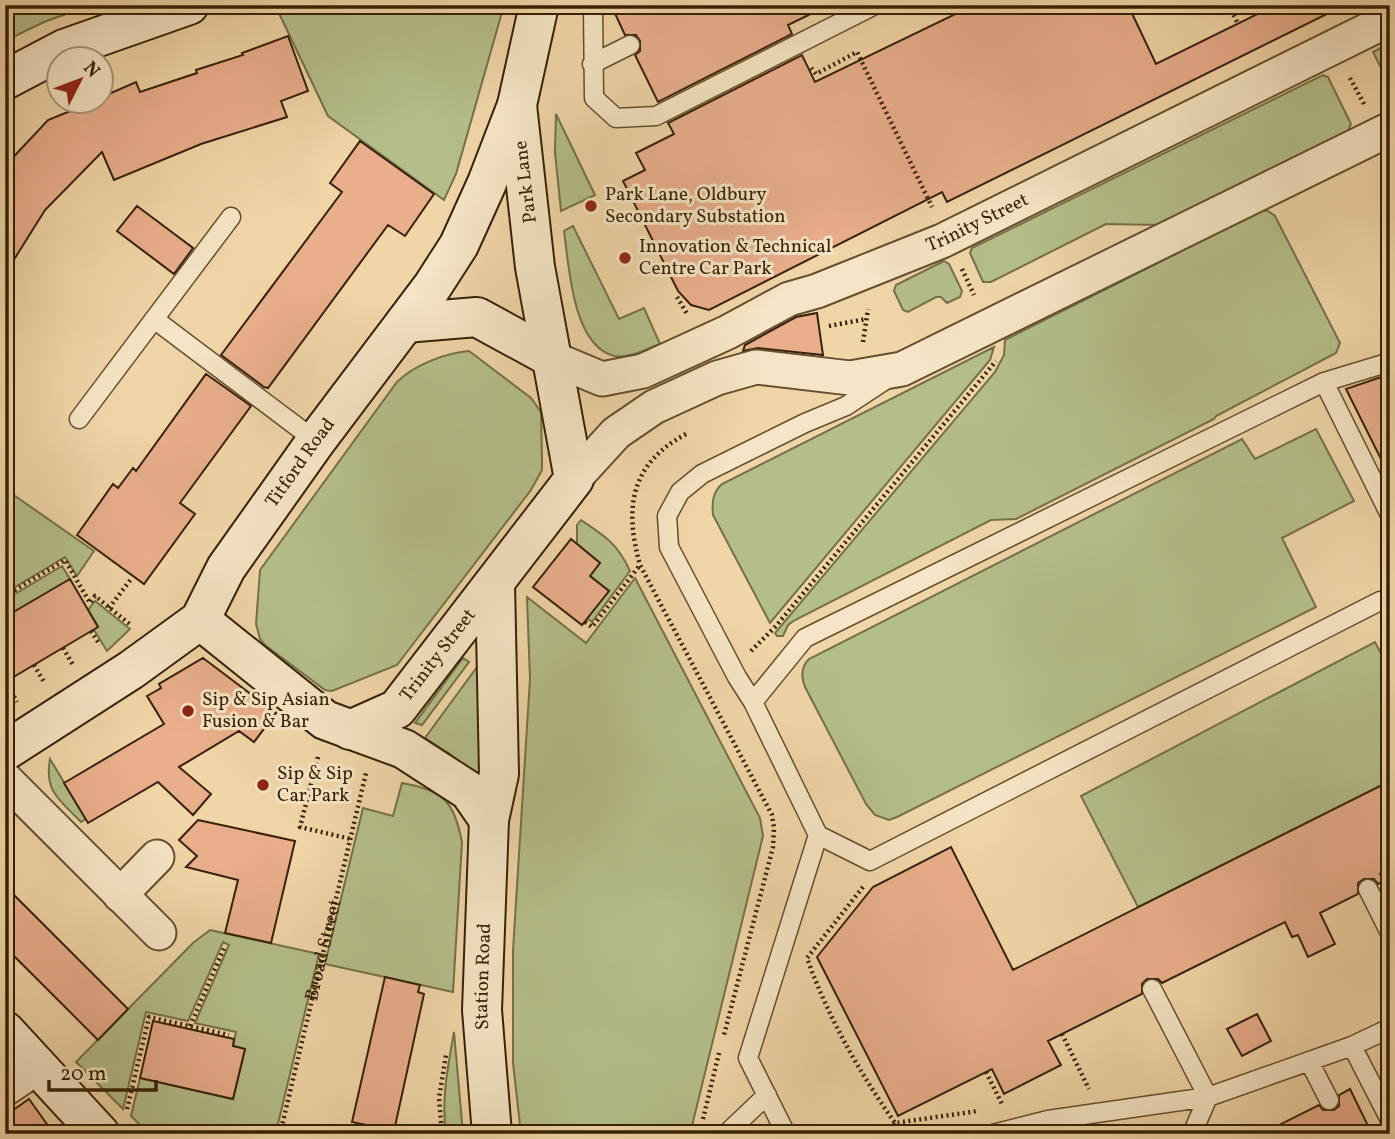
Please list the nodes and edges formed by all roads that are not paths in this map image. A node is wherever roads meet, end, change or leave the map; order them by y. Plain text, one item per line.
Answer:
1 (189, 5) edge
2 (539, 5) edge
3 (593, 5) edge
4 (875, 5) edge
5 (1390, 19) edge
6 (630, 45) dead end
7 (592, 64) junction
8 (5, 80) edge
9 (517, 106) junction
10 (1384, 131) edge
11 (232, 217) dead end
12 (154, 319) junction
13 (405, 323) junction
14 (554, 359) junction
15 (1390, 362) edge
16 (902, 369) junction
17 (1324, 382) junction
18 (79, 419) dead end
19 (316, 441) junction
20 (574, 479) junction
21 (1390, 515) edge
22 (495, 583) junction
23 (1390, 605) edge
24 (200, 620) junction
25 (753, 702) junction
26 (350, 730) junction
27 (5, 751) edge
28 (5, 779) edge
29 (489, 820) junction
30 (818, 835) junction
31 (157, 857) dead end
32 (1368, 889) dead end
33 (120, 895) junction
34 (159, 933) dead end
35 (1390, 933) edge
36 (1152, 989) dead end
37 (1390, 1028) edge
38 (5, 1031) edge
39 (1352, 1046) junction
40 (1310, 1061) junction
41 (39, 1066) junction
42 (5, 1089) edge
43 (767, 1095) junction
44 (1208, 1097) junction
45 (1329, 1100) dead end
46 (1390, 1120) edge
47 (113, 1126) edge
48 (492, 1134) edge
49 (726, 1134) edge
50 (786, 1134) edge
51 (993, 1134) edge
52 (1192, 1134) edge

1 - 8 main road
2 - 9 main road, Park Lane
3 - 7 lane
4 - 7 lane
5 - 14 street, Trinity Street
6 - 7 lane
9 - 13 main road, Titford Road
9 - 14 main road, Park Lane
10 - 16 street, Trinity Street
11 - 12 lane
12 - 18 lane
12 - 19 lane
13 - 14 main road, Trinity Street
13 - 19 main road, Titford Road
14 - 20 main road
15 - 17 lane
16 - 20 street, Trinity Street
16 - 25 lane
17 - 21 lane
17 - 25 lane
19 - 24 main road, Titford Road
20 - 22 main road, Trinity Street
22 - 26 main road, Trinity Street
22 - 29 main road, Station Road
23 - 30 lane
24 - 26 main road
24 - 27 main road, Titford Road
25 - 30 lane
26 - 29 main road
28 - 33 street
29 - 48 main road, Station Road
30 - 43 lane
31 - 33 street
32 - 35 lane
33 - 34 street
36 - 44 lane
37 - 39 lane
38 - 41 main road
39 - 40 lane
39 - 46 lane
40 - 44 lane
40 - 45 lane
41 - 42 street
41 - 47 main road
43 - 49 lane
43 - 50 lane
44 - 51 lane
44 - 52 lane

